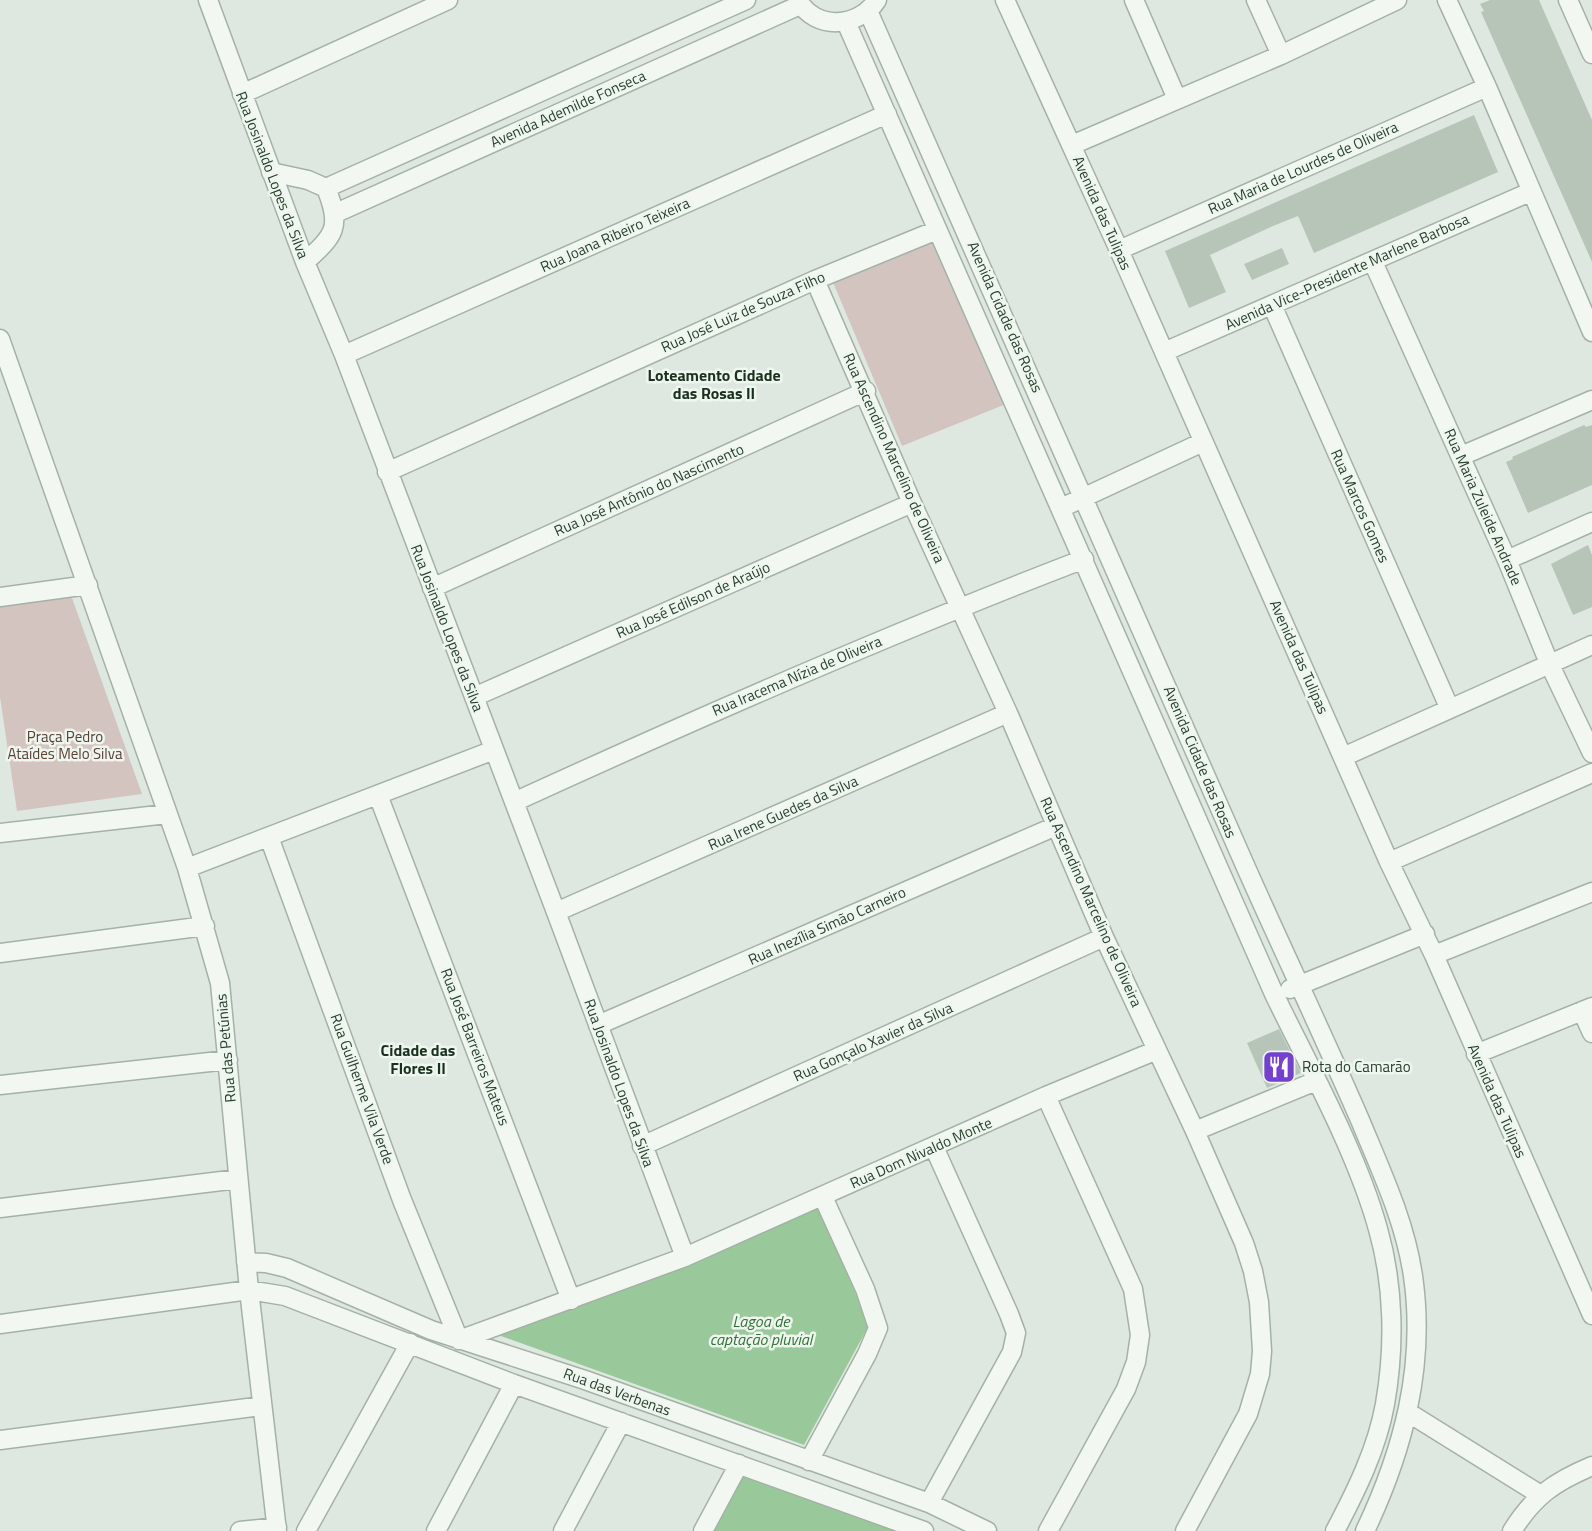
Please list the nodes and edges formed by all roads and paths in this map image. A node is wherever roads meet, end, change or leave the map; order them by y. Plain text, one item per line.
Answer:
1 (208, 0) edge
2 (448, 0) edge
3 (746, 0) edge
4 (1005, 0) edge
5 (1134, 0) edge
6 (1256, 0) edge
7 (1397, 0) edge
8 (1447, 0) edge
9 (1568, 0) edge
10 (799, 2) edge
11 (873, 6) edge
12 (846, 22) junction
13 (1592, 54) edge
14 (1281, 55) junction
15 (1487, 87) junction
16 (242, 94) junction
17 (1177, 99) junction
18 (887, 114) junction
19 (1072, 145) junction
20 (271, 171) junction
21 (326, 189) junction
22 (1530, 192) junction
23 (336, 213) junction
24 (937, 230) junction
25 (1119, 250) junction
26 (305, 262) junction
27 (1373, 262) junction
28 (815, 279) junction
29 (1272, 305) junction
30 (1592, 332) edge
31 (0, 339) edge
32 (1164, 352) junction
33 (344, 355) junction
34 (866, 391) junction
35 (1592, 400) edge
36 (1203, 442) junction
37 (1461, 456) junction
38 (387, 472) junction
39 (1086, 498) junction
40 (912, 503) junction
41 (1061, 508) junction
42 (1592, 522) edge
43 (1084, 559) junction
44 (1507, 560) junction
45 (88, 585) junction
46 (432, 588) junction
47 (0, 597) edge
48 (960, 606) junction
49 (1592, 645) edge
50 (1549, 663) junction
51 (474, 697) junction
52 (1449, 708) junction
53 (1008, 713) junction
54 (494, 750) junction
55 (1592, 753) edge
56 (1343, 757) junction
57 (1592, 773) edge
58 (378, 795) junction
59 (513, 802) junction
60 (167, 814) junction
61 (1056, 826) junction
62 (0, 833) edge
63 (269, 837) junction
64 (1389, 862) junction
65 (187, 868) junction
66 (1592, 892) edge
67 (556, 912) junction
68 (205, 926) junction
69 (1425, 934) junction
70 (1104, 937) junction
71 (0, 953) edge
72 (1434, 955) junction
73 (1300, 985) junction
74 (1275, 996) junction
75 (1587, 1009) edge
76 (598, 1025) junction
77 (1592, 1033) edge
78 (1157, 1050) junction
79 (1476, 1054) junction
80 (228, 1060) junction
81 (1316, 1081) junction
82 (0, 1086) edge
83 (1046, 1096) junction
84 (1195, 1131) junction
85 (642, 1146) junction
86 (934, 1147) junction
87 (238, 1179) junction
88 (823, 1197) junction
89 (0, 1208) edge
90 (685, 1257) junction
91 (246, 1262) junction
92 (249, 1290) junction
93 (571, 1300) junction
94 (1592, 1315) edge
95 (0, 1324) edge
96 (459, 1340) junction
97 (410, 1343) junction
98 (451, 1360) junction
99 (514, 1384) junction
100 (262, 1406) junction
101 (1408, 1413) junction
102 (621, 1422) junction
103 (0, 1440) edge
104 (809, 1461) junction
105 (739, 1464) junction
106 (1592, 1466) edge
107 (1539, 1494) junction
108 (929, 1503) junction
109 (277, 1529) edge
110 (240, 1531) edge
111 (306, 1531) edge
112 (436, 1531) edge
113 (563, 1531) edge
114 (703, 1531) edge
115 (924, 1531) edge
116 (987, 1531) edge
117 (1048, 1531) edge
118 (1185, 1531) edge
119 (1335, 1531) edge
120 (1365, 1531) edge
121 (1512, 1531) edge

1 - 16 street, Rua Josinaldo Lopes da Silva
2 - 16 street
3 - 21 street, Avenida Ademilde Fonseca
4 - 19 street, Avenida das Tulipas
5 - 17 street
6 - 14 street
7 - 14 street
8 - 15 street
9 - 13 street
10 - 12 street
10 - 23 street, Avenida Ademilde Fonseca
11 - 12 street
11 - 39 street, Avenida Cidade das Rosas
12 - 18 street, Avenida Cidade das Rosas
14 - 17 street
15 - 22 street
15 - 25 street, Rua Maria de Lourdes de Oliveira
16 - 20 street, Rua Josinaldo Lopes da Silva
17 - 19 street
18 - 24 street, Avenida Cidade das Rosas
18 - 33 street, Rua Joana Ribeiro Teixeira
19 - 25 street, Avenida das Tulipas
20 - 21 street
20 - 26 street, Rua Josinaldo Lopes da Silva
21 - 23 street
22 - 27 street, Avenida Vice-Presidente Marlene Barbosa
22 - 30 street
23 - 26 street
24 - 28 street, Rua José Luiz de Souza Filho
24 - 41 street, Avenida Cidade das Rosas
25 - 32 street, Avenida das Tulipas
26 - 33 street, Rua Josinaldo Lopes da Silva
27 - 29 street, Avenida Vice-Presidente Marlene Barbosa
27 - 37 street, Rua Maria Zuleide Andrade
28 - 34 street, Rua Ascendino Marcelino de Oliveira
28 - 38 street, Rua José Luiz de Souza Filho
29 - 32 street, Avenida Vice-Presidente Marlene Barbosa
29 - 52 street, Rua Marcos Gomes
31 - 45 street, Rua das Petúnias
32 - 36 street, Avenida das Tulipas
33 - 38 street, Rua Josinaldo Lopes da Silva
34 - 40 street, Rua Ascendino Marcelino de Oliveira
34 - 46 street, Rua José Antônio do Nascimento
35 - 37 street
36 - 39 street
36 - 56 street, Avenida das Tulipas
37 - 44 street, Rua Maria Zuleide Andrade
38 - 46 street, Rua Josinaldo Lopes da Silva
39 - 41 street
39 - 73 street, Avenida Cidade das Rosas
40 - 48 street, Rua Ascendino Marcelino de Oliveira
40 - 51 street, Rua José Edilson de Araújo
41 - 43 street, Avenida Cidade das Rosas
42 - 44 street
43 - 48 street, Rua Iracema Nízia de Oliveira
43 - 74 street, Avenida Cidade das Rosas
44 - 50 street, Rua Maria Zuleide Andrade
45 - 47 street
45 - 60 street, Rua das Petúnias
46 - 51 street, Rua Josinaldo Lopes da Silva
48 - 53 street, Rua Ascendino Marcelino de Oliveira
48 - 59 street, Rua Iracema Nízia de Oliveira
49 - 50 street
50 - 52 street
50 - 55 street, Rua Maria Zuleide Andrade
51 - 54 street, Rua Josinaldo Lopes da Silva
52 - 56 street
53 - 61 street, Rua Ascendino Marcelino de Oliveira
53 - 67 street, Rua Irene Guedes da Silva
54 - 58 street
54 - 59 street, Rua Josinaldo Lopes da Silva
56 - 64 street, Avenida das Tulipas
57 - 64 street
58 - 63 street
58 - 93 street, Rua José Barreiros Mateus
59 - 67 street, Rua Josinaldo Lopes da Silva
60 - 62 street
60 - 65 street, Rua das Petúnias
61 - 70 street, Rua Ascendino Marcelino de Oliveira
61 - 76 street, Rua Inezília Simão Carneiro
63 - 65 street
63 - 96 street, Rua Guilherme Vila Verde
64 - 69 street, Avenida das Tulipas
65 - 68 street, Rua das Petúnias
66 - 72 street
67 - 76 street, Rua Josinaldo Lopes da Silva
68 - 71 street
68 - 80 street, Rua das Petúnias
69 - 72 street, Avenida das Tulipas
69 - 73 street
70 - 78 street, Rua Ascendino Marcelino de Oliveira
70 - 85 street, Rua Gonçalo Xavier da Silva
72 - 79 street, Avenida das Tulipas
73 - 74 street
73 - 101 street, Avenida Cidade das Rosas
74 - 81 street, Avenida Cidade das Rosas
75 - 77 street
75 - 79 street
76 - 85 street, Rua Josinaldo Lopes da Silva
78 - 83 street, Rua Dom Nivaldo Monte
78 - 84 street, Rua Ascendino Marcelino de Oliveira
79 - 94 street, Avenida das Tulipas
80 - 82 street
80 - 87 street, Rua das Petúnias
81 - 84 street
81 - 119 street, Avenida Cidade das Rosas
83 - 86 street, Rua Dom Nivaldo Monte
83 - 117 street
84 - 118 street, Rua Ascendino Marcelino de Oliveira
85 - 90 street, Rua Josinaldo Lopes da Silva
86 - 88 street, Rua Dom Nivaldo Monte
86 - 108 street
87 - 89 street
87 - 91 street, Rua das Petúnias
88 - 90 street, Rua Dom Nivaldo Monte
88 - 104 street
90 - 93 street, Rua Dom Nivaldo Monte
91 - 92 street, Rua das Petúnias
91 - 96 street, Rua das Verbenas
92 - 95 street, Rua das Verbenas
92 - 97 street, Rua das Verbenas
92 - 100 street, Rua das Petúnias
93 - 96 street, Rua Dom Nivaldo Monte
96 - 98 street
96 - 104 street, Rua das Verbenas
97 - 98 street, Rua das Verbenas
97 - 111 street
98 - 99 street, Rua das Verbenas
99 - 102 street, Rua das Verbenas
99 - 112 street
100 - 103 street
100 - 109 street, Rua das Petúnias
101 - 107 street
101 - 120 street, Avenida Cidade das Rosas
102 - 105 street, Rua das Verbenas
102 - 113 street
104 - 108 street, Rua das Verbenas
105 - 114 street
105 - 115 street, Rua das Verbenas
106 - 107 street
107 - 121 street
108 - 116 street, Rua das Verbenas
109 - 110 street

